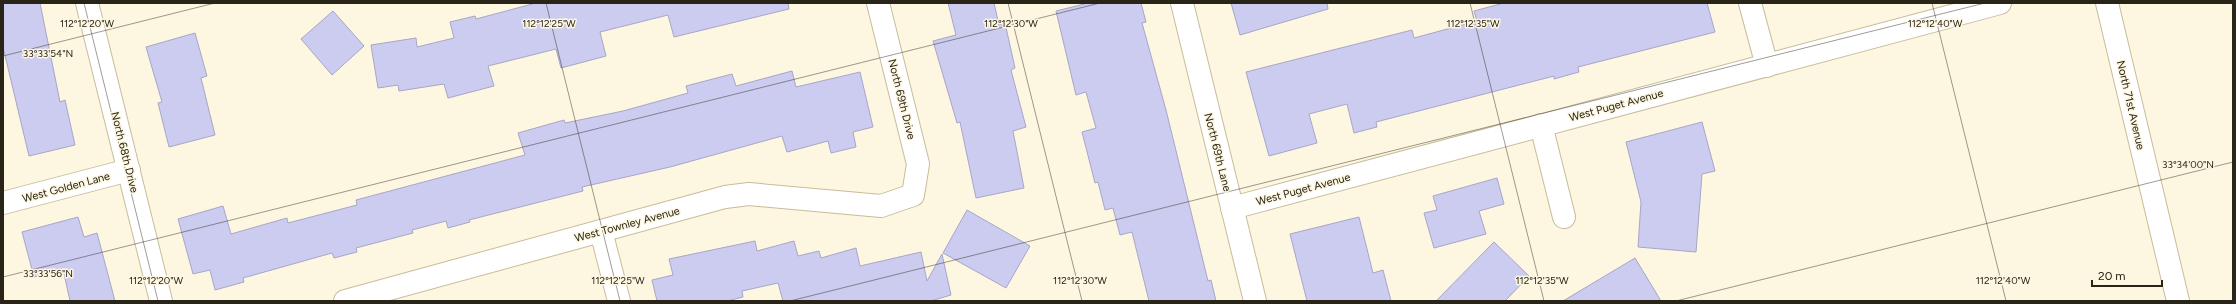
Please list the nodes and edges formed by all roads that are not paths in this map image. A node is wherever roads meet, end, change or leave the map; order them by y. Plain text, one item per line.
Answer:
1 (87, 3) edge
2 (878, 3) edge
3 (1182, 3) edge
4 (1750, 3) edge
5 (2000, 3) edge
6 (2107, 3) edge
7 (1768, 66) junction
8 (1541, 125) junction
9 (129, 170) junction
10 (913, 195) joint
11 (3, 204) edge
12 (1232, 208) junction
13 (1564, 217) dead end
14 (601, 231) junction
15 (161, 301) edge
16 (345, 301) edge
17 (619, 301) edge
18 (1255, 301) edge
19 (2178, 301) edge

1 - 9 street, North 68th Drive
2 - 10 street, North 69th Drive
3 - 12 street, North 69th Lane
4 - 7 street
5 - 7 street, West Puget Avenue
6 - 19 street, North 71st Avenue
7 - 8 street, West Puget Avenue
8 - 12 street, West Puget Avenue
8 - 13 street
9 - 11 street, West Golden Lane
9 - 15 street, North 68th Drive
10 - 14 street, West Townley Avenue
12 - 18 street, North 69th Lane
14 - 16 street, West Townley Avenue
14 - 17 street

